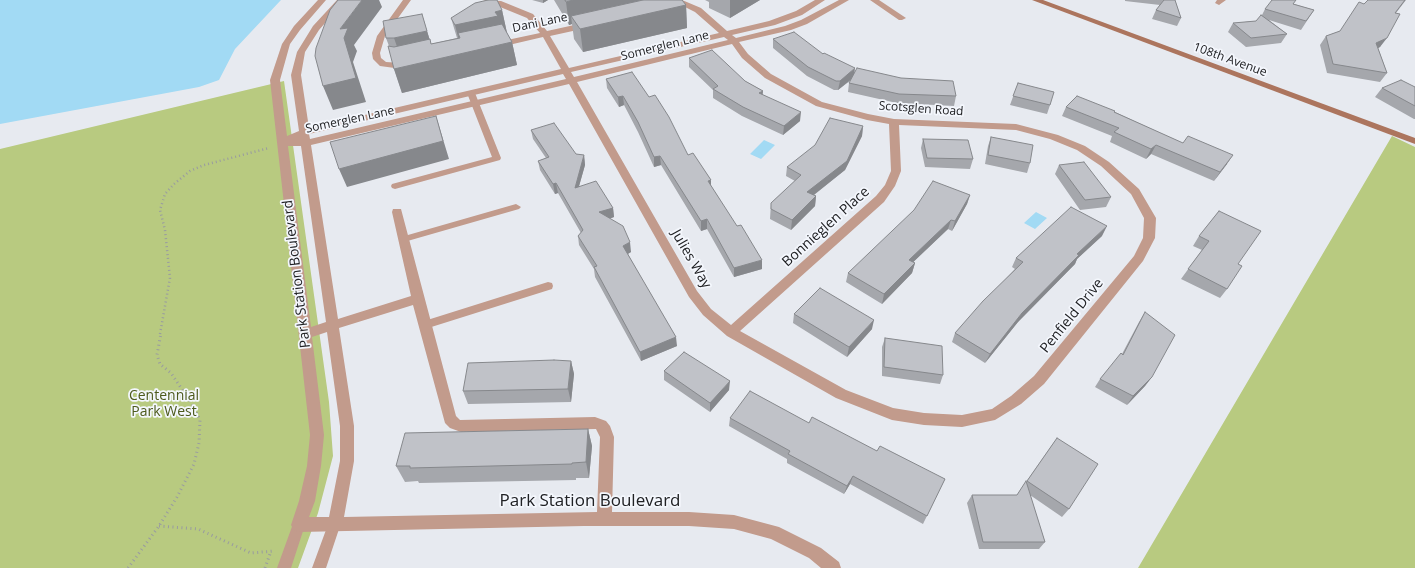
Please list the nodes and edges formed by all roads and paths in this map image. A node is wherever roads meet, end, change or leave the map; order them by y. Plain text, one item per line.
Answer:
1 (322, 0) edge
2 (341, 0) edge
3 (407, 0) edge
4 (676, 0) edge
5 (821, 0) edge
6 (845, 0) edge
7 (874, 0) edge
8 (1036, 0) edge
9 (496, 1) edge
10 (666, 6) edge
11 (902, 18) dead end
12 (597, 23) edge
13 (545, 34) junction
14 (725, 34) junction
15 (734, 41) junction
16 (485, 47) edge
17 (417, 62) edge
18 (570, 76) junction
19 (471, 93) junction
20 (475, 104) junction
21 (894, 122) junction
22 (304, 137) junction
23 (1415, 142) edge
24 (282, 143) junction
25 (395, 186) dead end
26 (1135, 192) joint
27 (516, 207) dead end
28 (397, 212) dead end
29 (404, 239) junction
30 (548, 286) dead end
31 (418, 299) junction
32 (425, 324) junction
33 (332, 326) junction
34 (731, 332) junction
35 (304, 334) junction
36 (962, 421) joint
37 (604, 519) junction
38 (335, 523) junction
39 (299, 525) junction
40 (160, 526) junction
41 (272, 551) junction
42 (290, 552) junction
43 (128, 568) edge
44 (265, 568) edge
45 (284, 568) edge
46 (319, 568) edge
47 (833, 568) edge

1 - 24 street, Park Station Boulevard
2 - 22 street, Park Station Boulevard
3 - 17 street
4 - 10 street
4 - 14 street, Scotsglen Road
5 - 14 street, Somerglen Lane
6 - 15 street, Somerglen Lane
7 - 11 street
8 - 23 street, 108th Avenue
9 - 13 street, Julies Way
12 - 13 street, Dani Lane
13 - 16 street, Dani Lane
13 - 18 street, Julies Way
14 - 15 street, Scotsglen Road
14 - 18 street, Somerglen Lane
15 - 18 street, Somerglen Lane
15 - 21 street, Scotsglen Road
18 - 19 street, Somerglen Lane
18 - 20 street, Somerglen Lane
18 - 34 street, Julies Way
19 - 20 lane
19 - 22 street, Somerglen Lane
20 - 22 street, Somerglen Lane
20 - 25 lane
21 - 26 street, Scotsglen Road
21 - 34 street, Bonnieglen Place
22 - 24 street, Somerglen Lane
22 - 33 street, Park Station Boulevard
24 - 35 street, Park Station Boulevard
24 - 40 path
26 - 36 street, Penfield Drive
27 - 29 lane
28 - 29 street
29 - 31 street
30 - 32 lane
31 - 32 street
31 - 33 street
32 - 37 street
33 - 35 street
33 - 38 street, Park Station Boulevard
34 - 36 street, Julies Way
35 - 39 street, Park Station Boulevard
37 - 38 street, Park Station Boulevard
37 - 47 street, Park Station Boulevard
38 - 39 street, Park Station Boulevard
38 - 46 lane
39 - 42 lane
40 - 41 path
40 - 43 path
41 - 42 path
41 - 44 path
42 - 45 lane

